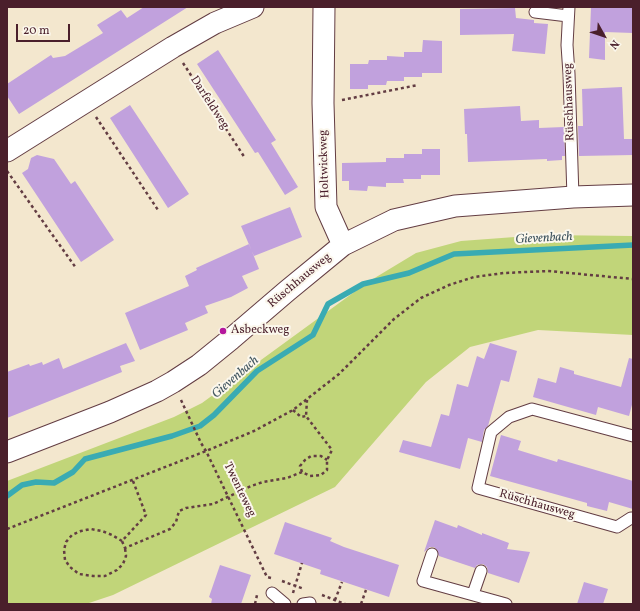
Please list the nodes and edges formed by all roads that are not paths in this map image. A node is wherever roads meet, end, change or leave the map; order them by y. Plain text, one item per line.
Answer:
1 (253, 7) edge
2 (324, 7) edge
3 (535, 12) dead end
4 (569, 12) edge
5 (7, 151) edge
6 (633, 195) edge
7 (573, 197) junction
8 (343, 245) junction
9 (633, 436) edge
10 (7, 452) edge
11 (633, 518) edge
12 (432, 554) dead end
13 (481, 570) dead end
14 (272, 593) dead end
15 (473, 594) junction
16 (288, 601) edge
17 (506, 604) edge

1 - 5 street
2 - 8 street, Holtwickweg
3 - 4 lane
4 - 7 lane, Rüschhausweg
6 - 7 street, Rüschhausweg
7 - 8 street, Rüschhausweg
8 - 10 street, Rüschhausweg
9 - 11 lane, Rüschhausweg
12 - 15 lane
13 - 15 lane
14 - 16 lane
15 - 17 lane

